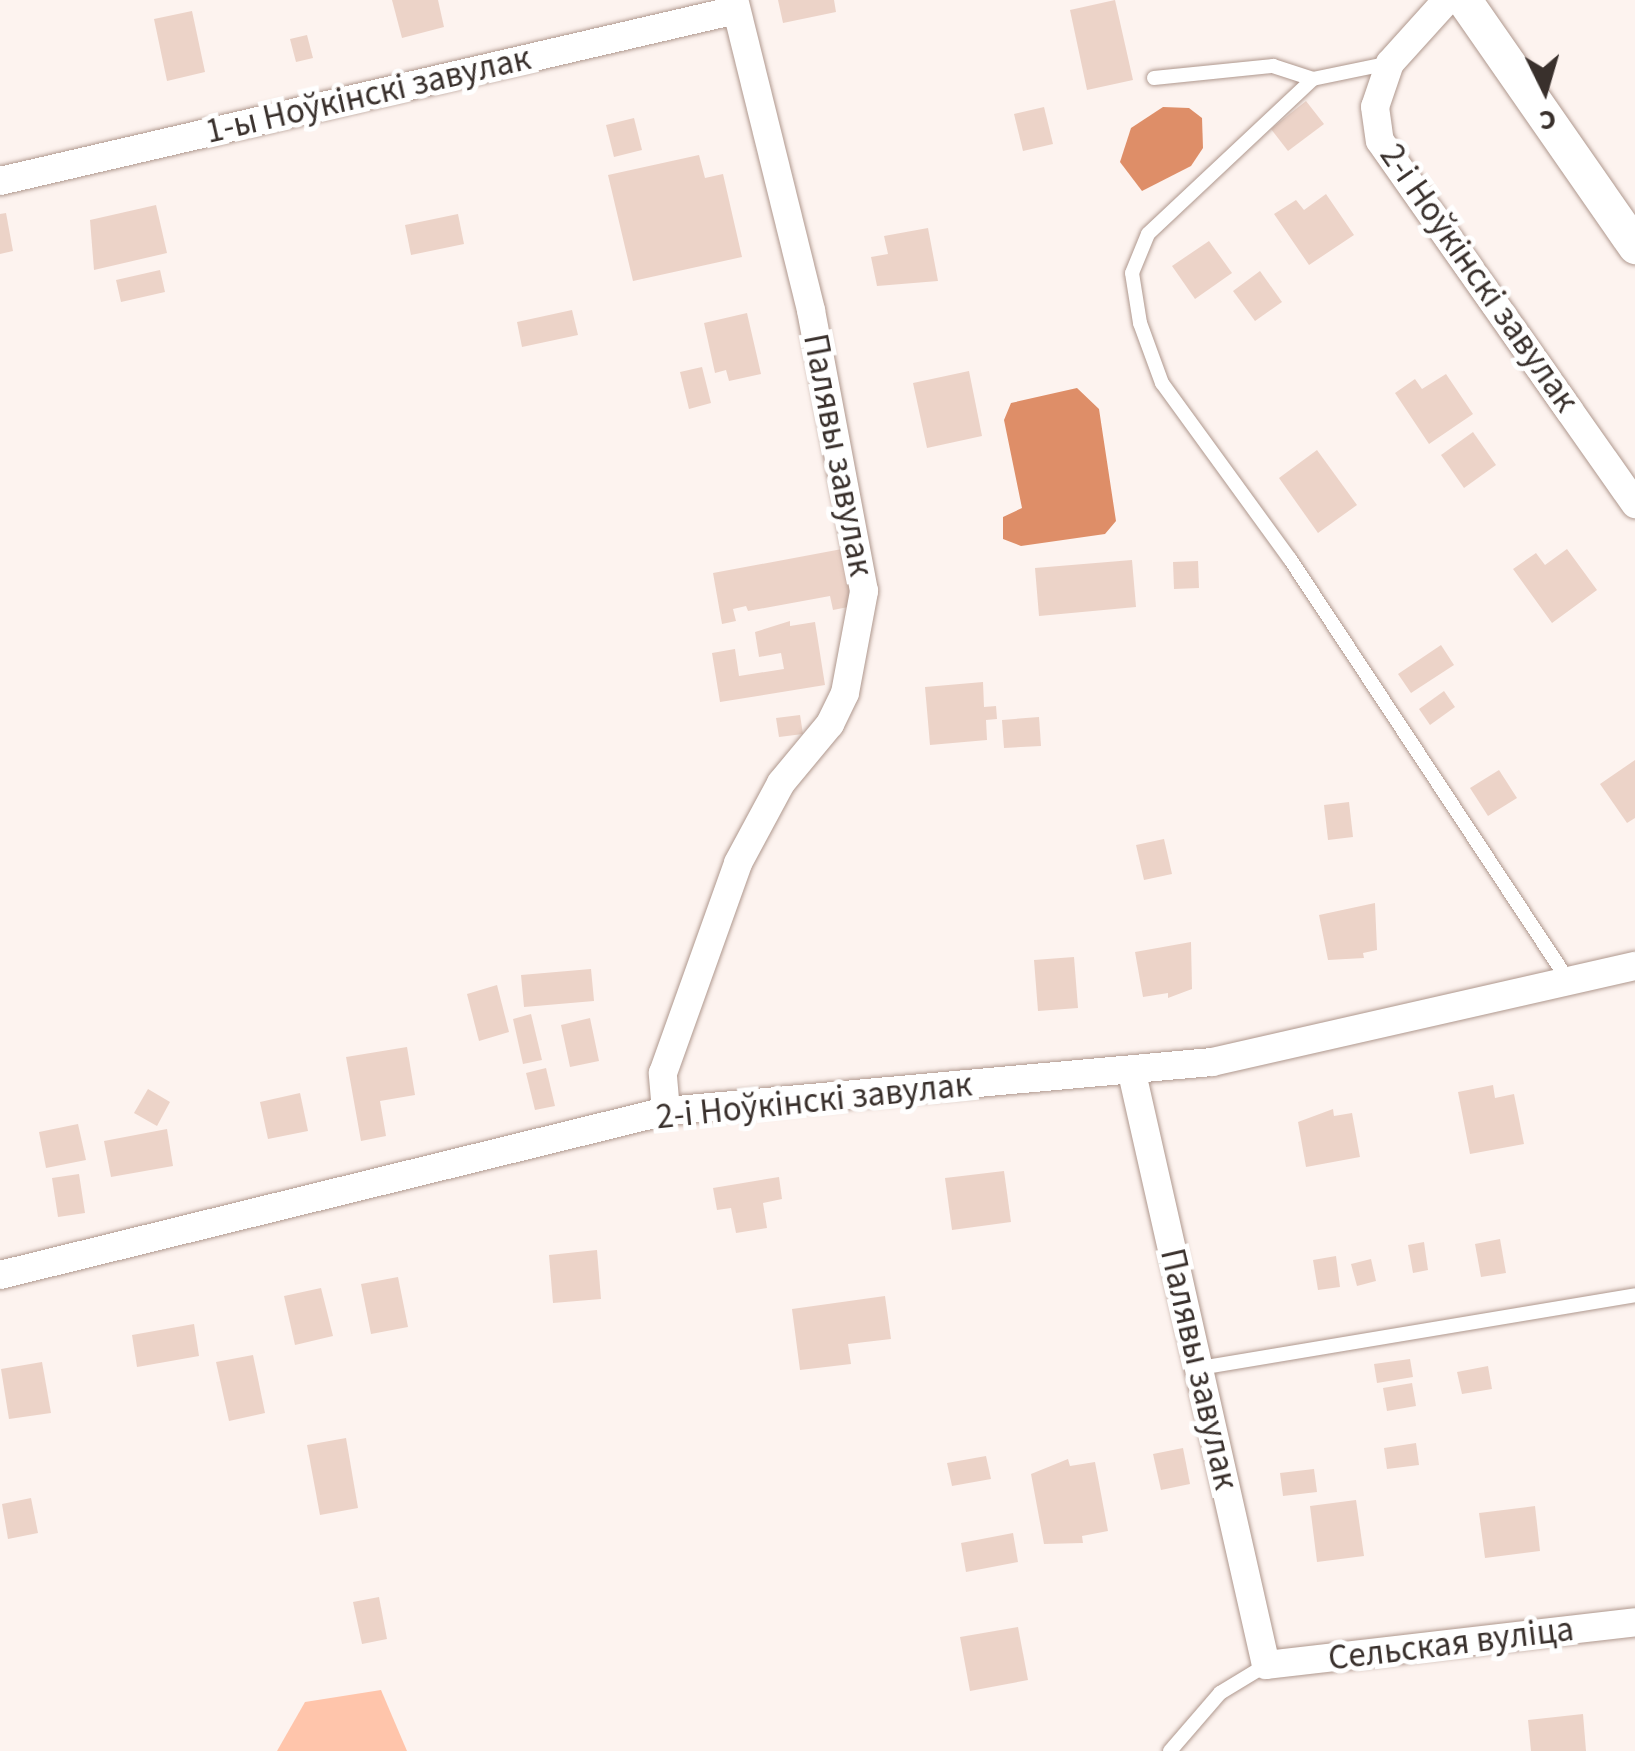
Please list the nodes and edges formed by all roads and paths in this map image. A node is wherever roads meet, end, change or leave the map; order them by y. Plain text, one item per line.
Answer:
1 (1446, 0) edge
2 (1464, 0) edge
3 (735, 5) edge
4 (1390, 63) junction
5 (1154, 78) dead end
6 (1313, 79) junction
7 (0, 181) edge
8 (1635, 246) edge
9 (1635, 504) edge
10 (1635, 966) edge
11 (1571, 983) junction
12 (1132, 1072) junction
13 (666, 1111) junction
14 (0, 1275) edge
15 (1635, 1295) edge
16 (1200, 1368) junction
17 (1635, 1622) edge
18 (1266, 1665) junction
19 (1170, 1751) edge

1 - 4 street, 2-і Ноўкінскі завулак
2 - 8 street
3 - 7 street, 1-ы Ноўкінскі завулак
3 - 13 street, Палявы завулак
4 - 6 lane
4 - 9 street, 2-і Ноўкінскі завулак
5 - 6 lane
6 - 11 lane
10 - 11 street, 2-і Ноўкінскі завулак
11 - 12 street, 2-і Ноўкінскі завулак
12 - 13 street, 2-і Ноўкінскі завулак
12 - 16 street, Палявы завулак
13 - 14 street, 2-і Ноўкінскі завулак
15 - 16 lane
16 - 18 street, Палявы завулак
17 - 18 street, Сельская вуліца
18 - 19 lane

